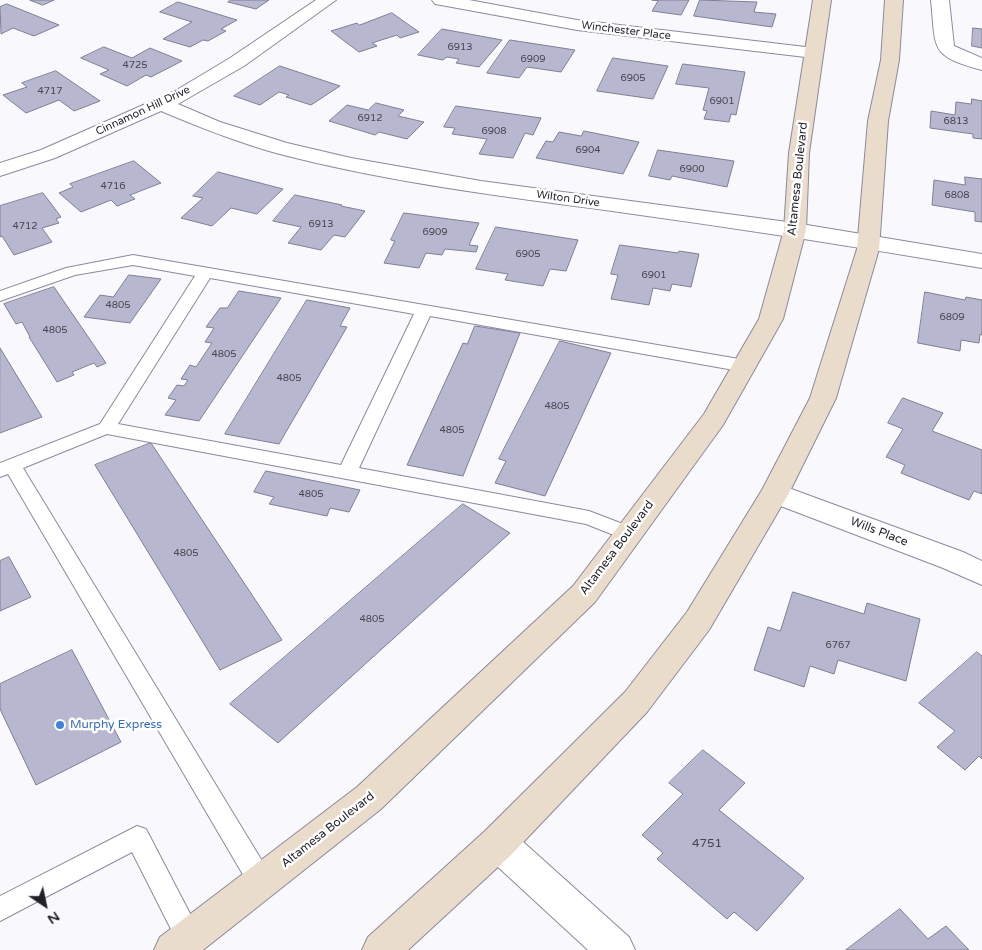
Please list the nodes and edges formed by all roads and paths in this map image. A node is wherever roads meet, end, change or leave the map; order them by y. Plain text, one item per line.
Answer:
1 (327, 0) edge
2 (440, 0) edge
3 (822, 0) edge
4 (894, 0) edge
5 (940, 0) edge
6 (814, 53) junction
7 (982, 64) edge
8 (161, 104) junction
9 (0, 170) edge
10 (795, 230) junction
11 (868, 244) junction
12 (982, 261) edge
13 (205, 273) junction
14 (0, 296) edge
15 (424, 311) junction
16 (745, 366) junction
17 (106, 428) junction
18 (6, 468) edge
19 (347, 473) junction
20 (774, 493) junction
21 (629, 534) junction
22 (982, 574) edge
23 (498, 844) junction
24 (261, 882) junction
25 (0, 909) edge
26 (181, 944) edge
27 (381, 950) edge
28 (616, 950) edge

1 - 8 street, Cinnamon Hill Drive
2 - 6 street, Winchester Place
3 - 6 main road, Altamesa Boulevard
4 - 11 main road
5 - 7 street
6 - 10 main road, Altamesa Boulevard
8 - 9 street, Cinnamon Hill Drive
8 - 10 street, Wilton Drive
10 - 11 street, Wilton Drive
10 - 16 main road, Altamesa Boulevard
11 - 12 street, Wilton Drive
11 - 20 main road
13 - 14 lane
13 - 15 lane
13 - 17 lane
15 - 16 lane
15 - 19 lane
16 - 21 main road, Altamesa Boulevard
17 - 18 lane
17 - 19 lane
18 - 24 lane
19 - 21 lane
20 - 22 street, Wills Place
20 - 23 main road
21 - 24 main road, Altamesa Boulevard
23 - 27 main road
23 - 28 street
24 - 26 main road, Altamesa Boulevard
25 - 26 lane

